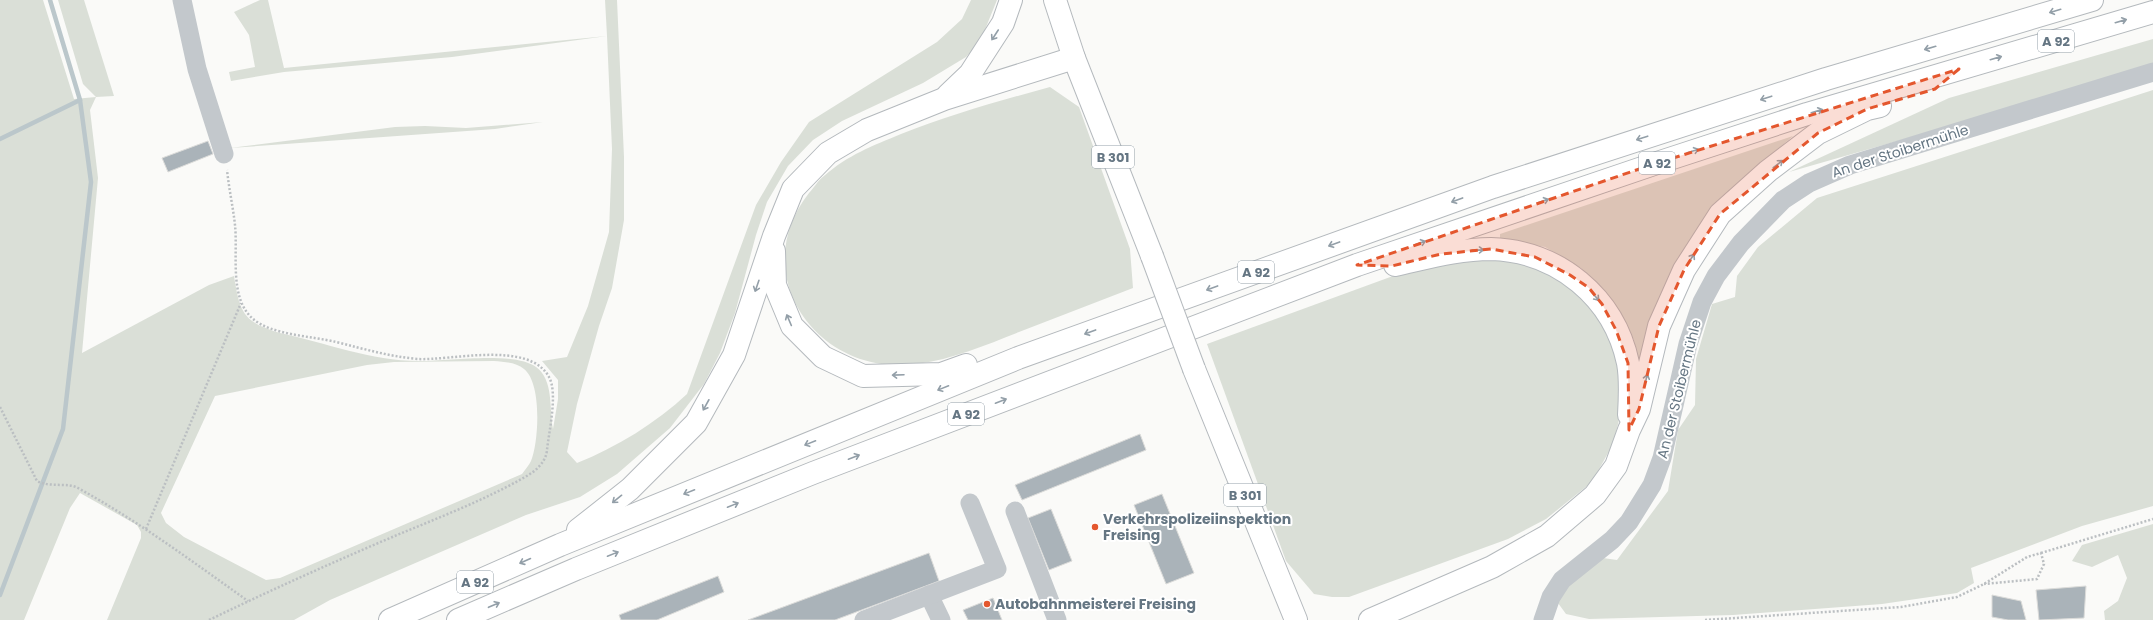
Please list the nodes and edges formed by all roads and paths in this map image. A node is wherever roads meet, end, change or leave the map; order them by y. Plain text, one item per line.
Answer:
1 (182, 0) edge
2 (1011, 0) edge
3 (1055, 0) edge
4 (2092, 0) edge
5 (2153, 12) edge
6 (1074, 58) junction
7 (1959, 69) junction
8 (2153, 72) edge
9 (944, 99) junction
10 (224, 154) joint
11 (774, 236) junction
12 (1357, 265) junction
13 (241, 304) junction
14 (1018, 358) junction
15 (0, 407) edge
16 (1629, 430) junction
17 (970, 503) dead end
18 (1015, 511) dead end
19 (2153, 519) edge
20 (146, 529) junction
21 (560, 545) junction
22 (2041, 553) junction
23 (1984, 584) junction
24 (929, 595) junction
25 (249, 601) junction
26 (1373, 619) edge
27 (209, 620) edge
28 (390, 620) edge
29 (458, 620) edge
30 (864, 620) edge
31 (941, 620) edge
32 (1057, 620) edge
33 (1296, 620) edge
34 (1543, 620) edge
35 (1705, 620) edge

1 - 10 street
2 -> 9 main road
3 - 6 main road, B 301
4 -> 14 main road, A 92
7 -> 5 main road, A 92
6 - 9 main road
6 - 33 main road, B 301, bridge
12 -> 7 main road, A 92
16 -> 7 main road
8 - 34 street, An der Stoibermühle
9 - 11 main road
10 - 13 path
14 -> 11 main road
11 -> 21 main road
12 -> 16 main road
29 -> 12 main road, A 92
13 - 20 path
13 - 25 path
14 -> 21 main road, A 92
15 - 20 path
16 - 26 main road
17 - 24 street
18 - 32 street
19 - 22 path
20 - 25 path
21 -> 28 main road, A 92
22 - 23 path
22 - 23 path
23 - 35 path
24 - 30 street
24 - 31 street
25 - 27 path

